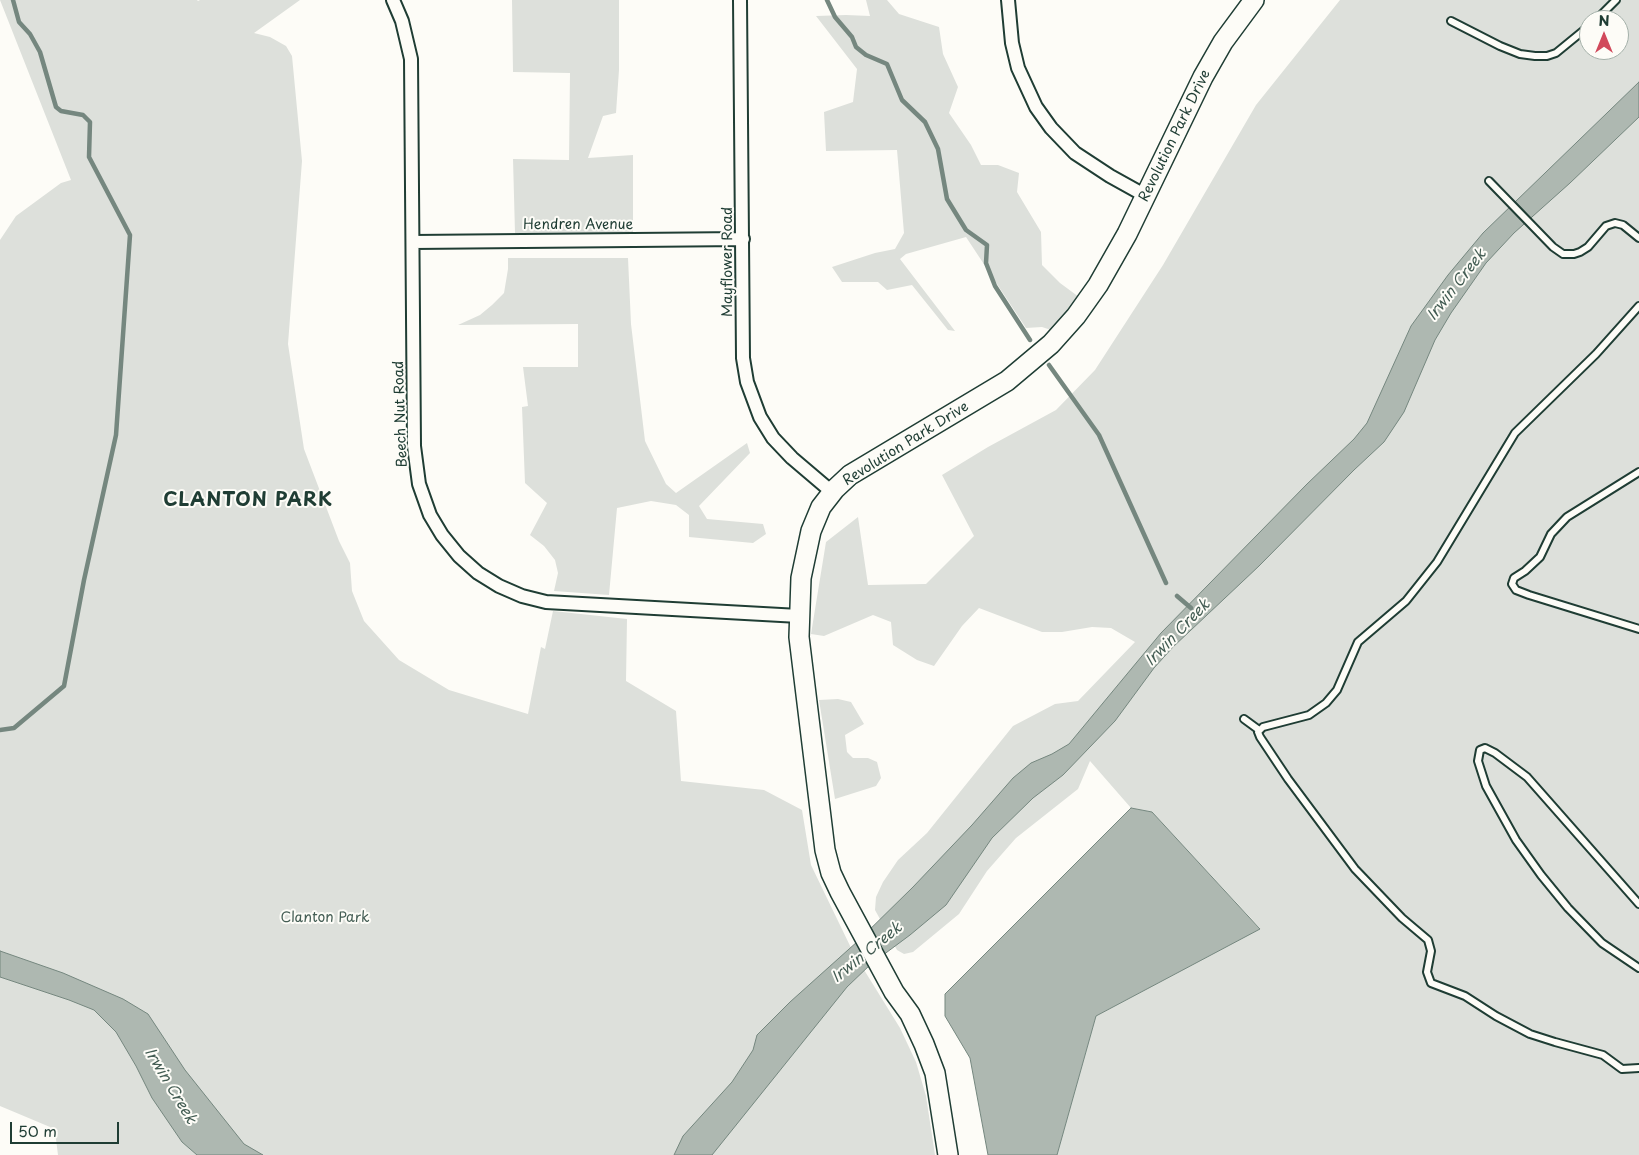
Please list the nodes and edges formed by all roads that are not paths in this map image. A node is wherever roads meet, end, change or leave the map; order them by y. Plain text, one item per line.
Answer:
1 (393, 0) edge
2 (740, 0) edge
3 (1008, 0) edge
4 (1254, 0) edge
5 (1616, 0) edge
6 (1606, 10) edge
7 (1451, 21) dead end
8 (1579, 34) edge
9 (1489, 181) dead end
10 (1146, 196) junction
11 (1639, 238) edge
12 (743, 239) junction
13 (413, 242) junction
14 (1639, 306) edge
15 (1639, 472) edge
16 (832, 492) junction
17 (799, 616) junction
18 (1639, 629) edge
19 (1244, 719) dead end
20 (1259, 730) junction
21 (1639, 904) edge
22 (1639, 968) edge
23 (1639, 1068) edge
24 (948, 1155) edge

1 - 13 street, Beech Nut Road
2 - 12 street, Mayflower Road
3 - 10 street
4 - 10 street, Revolution Park Drive
5 - 6 lane
7 - 8 lane
9 - 11 lane
10 - 16 street, Revolution Park Drive
12 - 13 street, Hendren Avenue
12 - 16 street, Mayflower Road
13 - 17 street, Beech Nut Road
14 - 20 lane
15 - 18 lane
16 - 17 street, Revolution Park Drive
17 - 24 street, Revolution Park Drive
19 - 20 lane
20 - 23 lane
21 - 22 lane

